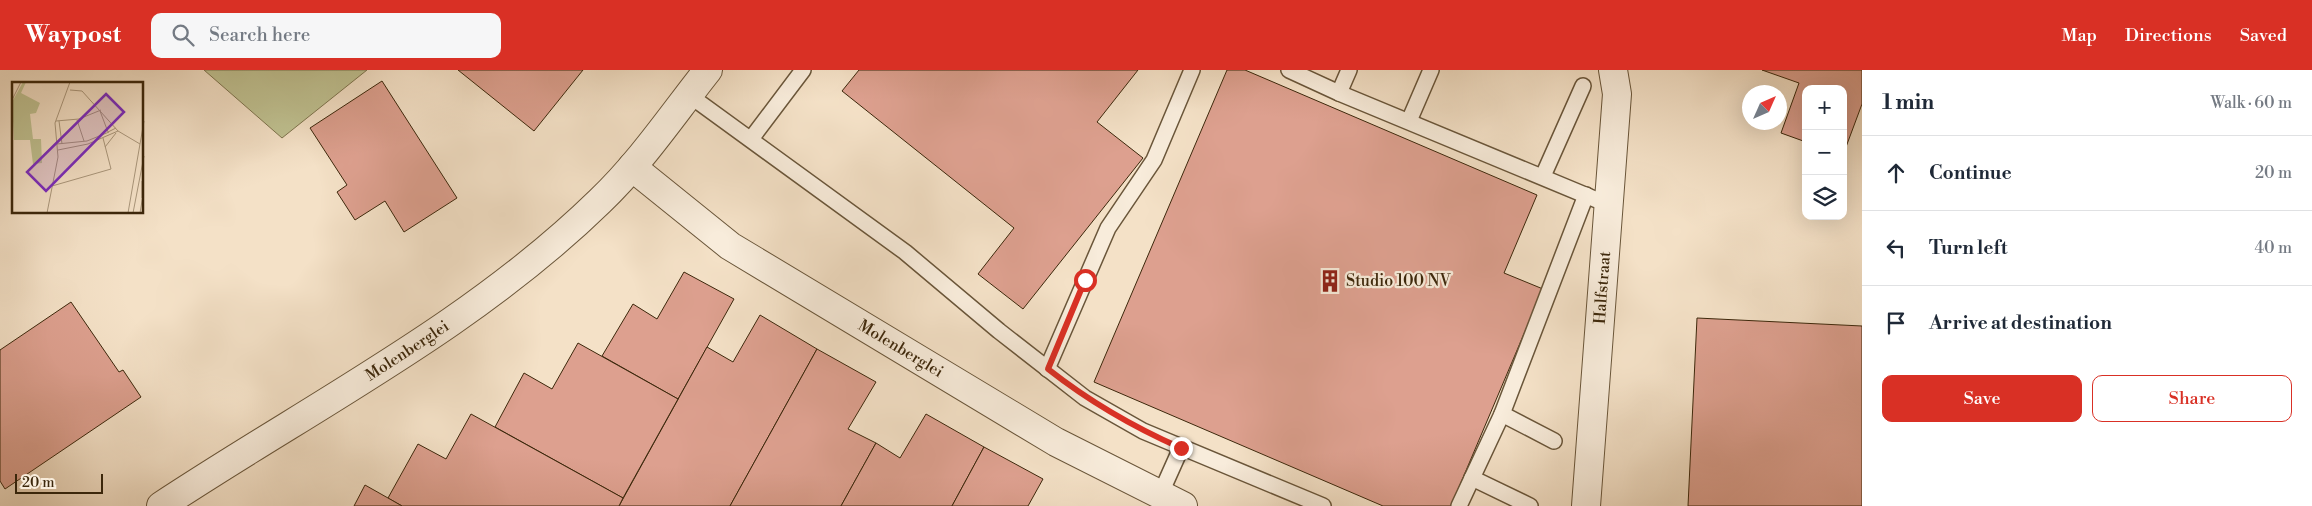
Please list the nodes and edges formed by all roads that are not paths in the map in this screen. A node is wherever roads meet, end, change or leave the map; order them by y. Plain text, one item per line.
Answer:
1 (708, 70) edge
2 (803, 70) edge
3 (1192, 70) edge
4 (1289, 70) edge
5 (1349, 70) edge
6 (1431, 70) edge
7 (1613, 70) edge
8 (1583, 86) dead end
9 (1339, 93) junction
10 (689, 95) junction
11 (1408, 122) junction
12 (751, 139) junction
13 (632, 167) junction
14 (1544, 176) junction
15 (1598, 200) junction
16 (1048, 369) junction
17 (1502, 414) junction
18 (1554, 441) dead end
19 (1181, 448) junction
20 (1472, 478) junction
21 (1172, 500) edge
22 (161, 506) edge
23 (1323, 506) edge
24 (1459, 506) edge
25 (1530, 506) edge
26 (1586, 506) edge

1 - 10 street, Molenberglei
2 - 12 lane
3 - 16 lane
4 - 9 lane
5 - 9 lane
6 - 11 lane
7 - 15 street, Halfstraat
8 - 14 lane
9 - 11 lane
10 - 12 lane
10 - 13 street, Molenberglei
11 - 14 lane
12 - 16 lane
13 - 21 street, Molenberglei
13 - 22 street, Molenberglei
14 - 15 lane
15 - 17 lane
15 - 26 street, Halfstraat
16 - 19 lane
17 - 18 lane
17 - 20 lane
19 - 21 lane
19 - 23 lane
20 - 24 lane
20 - 25 lane

